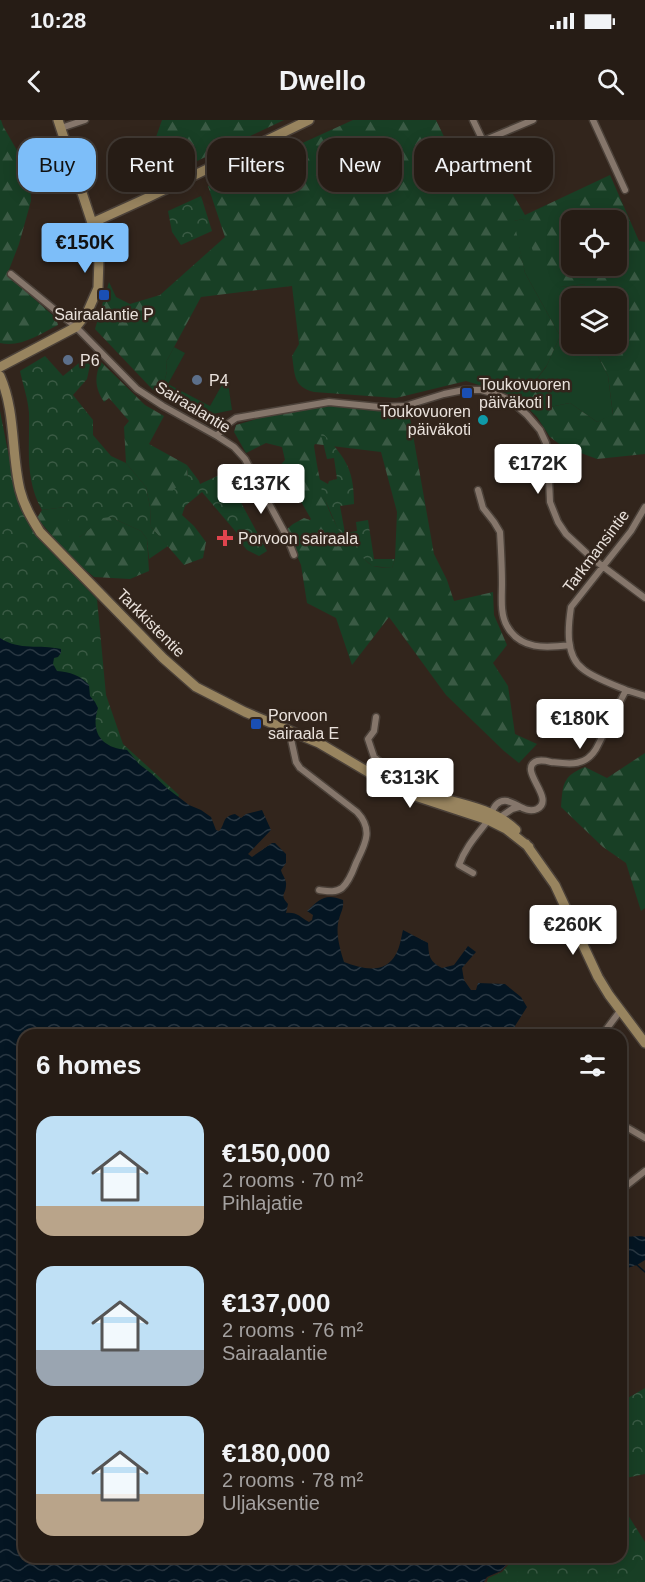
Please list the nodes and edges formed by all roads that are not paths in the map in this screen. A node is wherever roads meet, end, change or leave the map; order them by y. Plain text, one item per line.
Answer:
1 (85, 120) edge
2 (309, 120) edge
3 (473, 120) edge
4 (533, 120) edge
5 (593, 120) edge
6 (59, 124) edge
7 (625, 190) dead end
8 (92, 223) junction
9 (11, 274) dead end
10 (76, 327) junction
11 (0, 367) edge
12 (0, 376) edge
13 (217, 436) junction
14 (478, 489) dead end
15 (645, 507) edge
16 (294, 555) dead end
17 (603, 567) junction
18 (645, 598) edge
19 (570, 645) junction
20 (626, 690) junction
21 (645, 696) edge
22 (376, 717) dead end
23 (289, 729) junction
24 (397, 788) junction
25 (519, 807) junction
26 (489, 817) junction
27 (500, 818) junction
28 (528, 847) junction
29 (473, 873) dead end
30 (320, 890) dead end
31 (620, 1011) junction
32 (606, 1029) edge
33 (645, 1043) edge
34 (628, 1128) dead end
35 (645, 1138) edge
36 (645, 1172) edge
37 (627, 1186) edge

1 - 6 street
2 - 8 street
3 - 4 street
5 - 7 street
6 - 8 street
8 - 10 street
9 - 10 street, Sairaalantie
10 - 11 street
10 - 13 street, Sairaalantie
12 - 23 street, Tarkkistentie
13 - 16 street, Sairaalantie
13 - 17 street
14 - 19 street
15 - 17 street, Tarkmansintie
17 - 18 street
17 - 19 street, Tarkmansintie
19 - 20 street, Tarkmansintie
20 - 21 street, Tarkmansintie
20 - 25 street
22 - 24 street
23 - 24 street, Tarkkistentie
23 - 30 street
24 - 26 street, Tarkkistentie
25 - 26 street
25 - 27 street
26 - 27 street, Tarkkistentie
26 - 28 street, Tarkkistentie
26 - 29 street
27 - 28 street, Tarkkistentie
28 - 31 street, Tarkkistentie
31 - 32 street
31 - 33 street, Tarkkistentie
34 - 35 street
36 - 37 street

